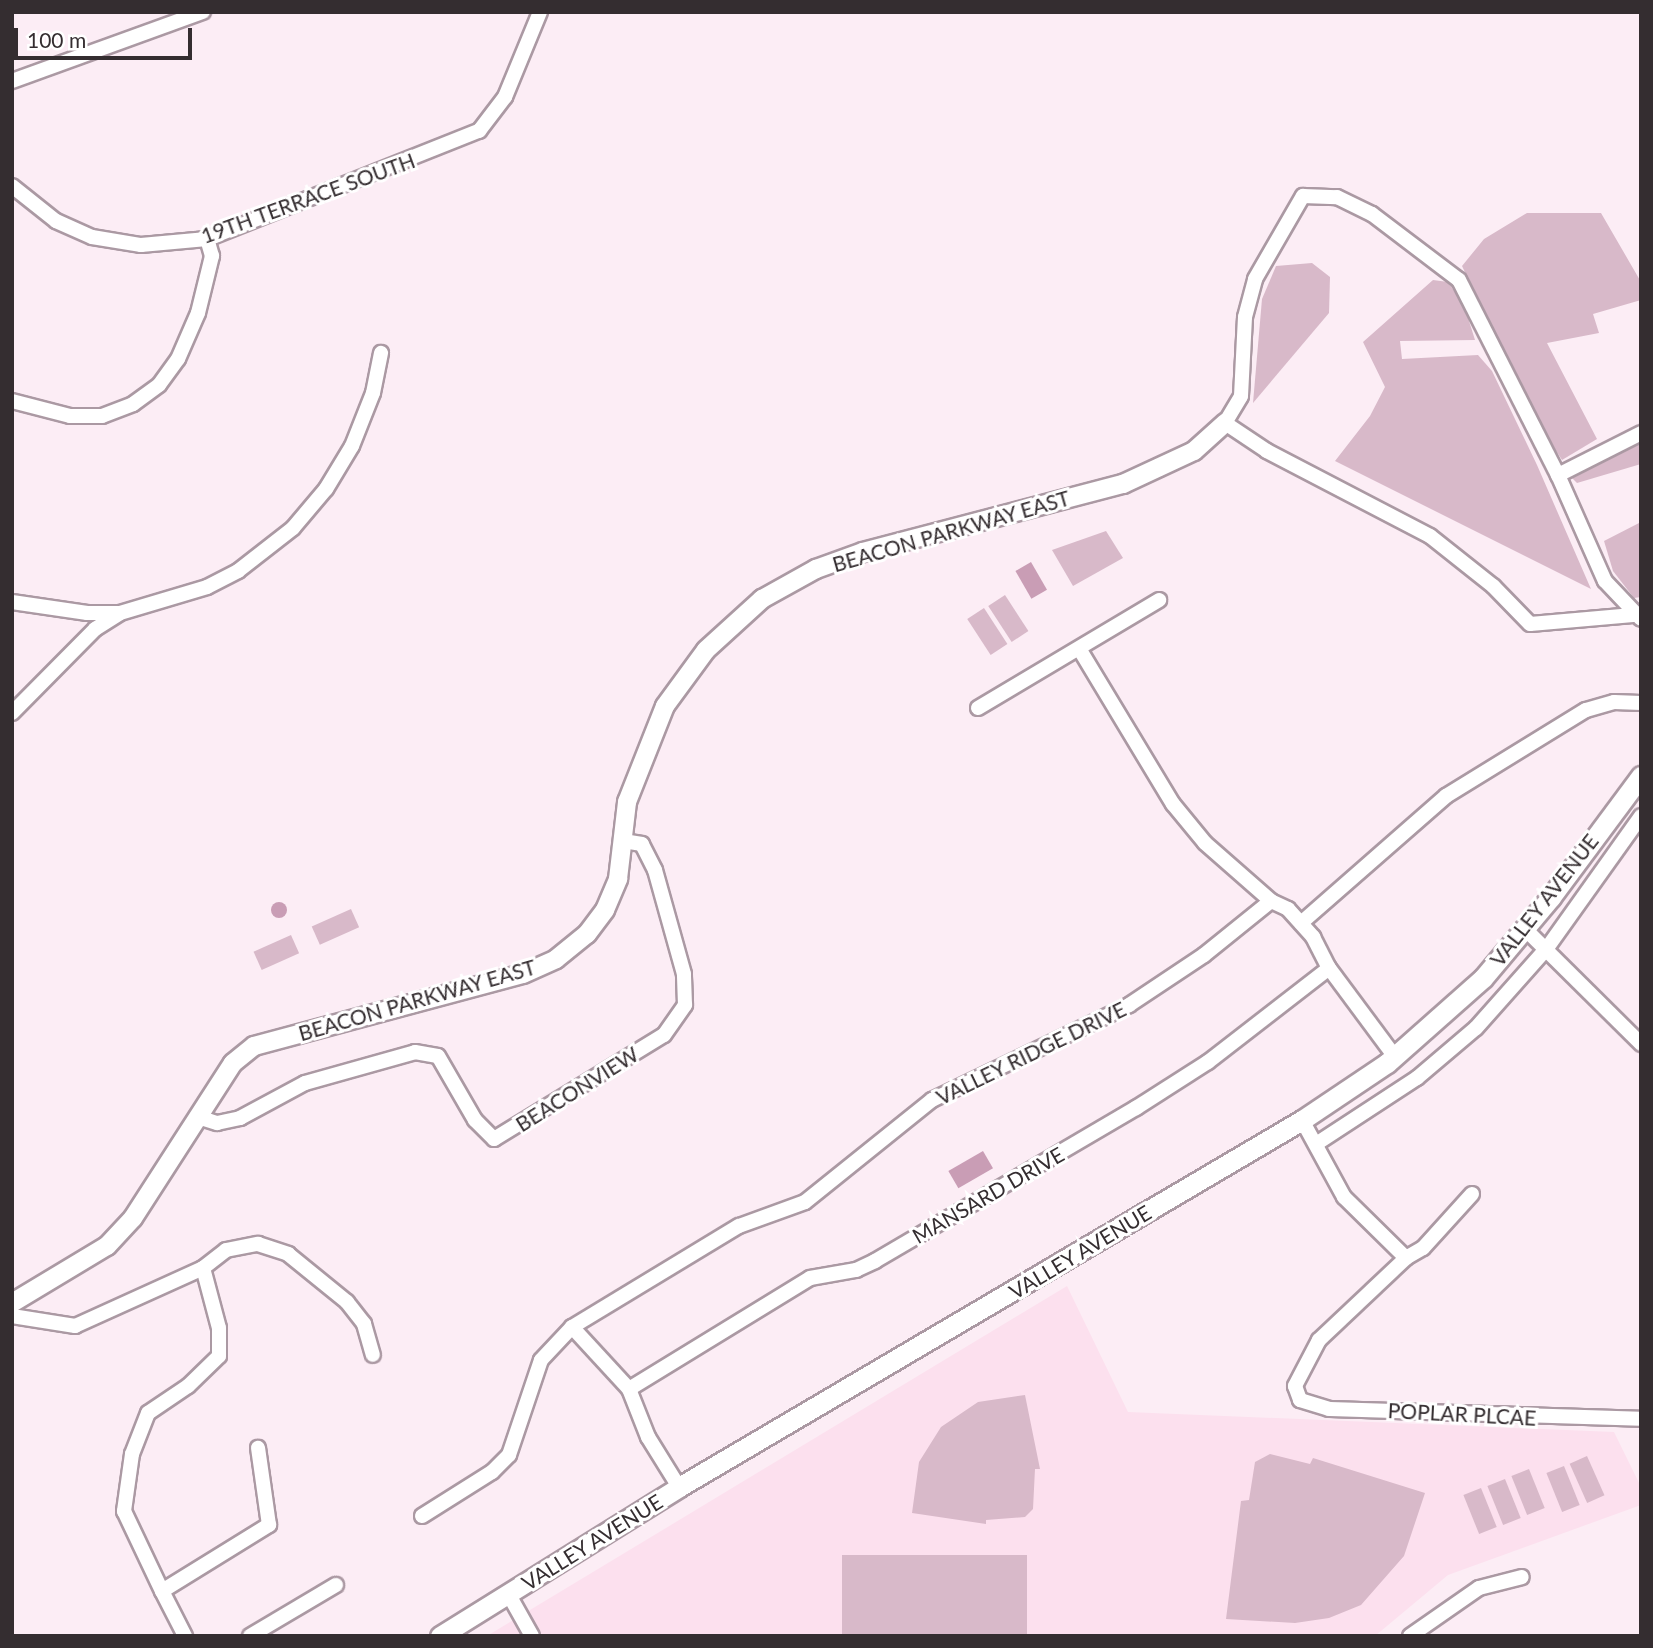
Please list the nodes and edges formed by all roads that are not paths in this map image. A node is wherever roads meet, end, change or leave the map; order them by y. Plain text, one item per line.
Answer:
1 (204, 12) edge
2 (540, 12) edge
3 (12, 81) edge
4 (12, 186) edge
5 (207, 239) junction
6 (381, 353) dead end
7 (12, 401) edge
8 (1225, 423) junction
9 (1641, 433) edge
10 (1558, 475) junction
11 (1159, 600) dead end
12 (12, 602) edge
13 (120, 613) junction
14 (1637, 617) edge
15 (1080, 650) junction
16 (1641, 703) edge
17 (978, 708) dead end
18 (12, 713) edge
19 (1641, 776) edge
20 (1641, 816) edge
21 (623, 841) junction
22 (1271, 901) junction
23 (1301, 923) junction
24 (1526, 930) junction
25 (1547, 948) junction
26 (1329, 968) junction
27 (1641, 1044) edge
28 (1395, 1057) junction
29 (198, 1117) junction
30 (1302, 1120) junction
31 (1316, 1144) junction
32 (1472, 1194) dead end
33 (1406, 1258) junction
34 (203, 1268) junction
35 (12, 1303) edge
36 (12, 1316) edge
37 (572, 1327) junction
38 (373, 1355) dead end
39 (629, 1389) junction
40 (1641, 1419) edge
41 (258, 1448) dead end
42 (679, 1488) junction
43 (422, 1516) dead end
44 (1522, 1577) dead end
45 (336, 1585) dead end
46 (162, 1591) junction
47 (509, 1595) junction
48 (185, 1636) edge
49 (250, 1636) edge
50 (440, 1636) edge
51 (532, 1636) edge
52 (1410, 1636) edge

1 - 3 street
2 - 5 street, 19TH TERRACE SOUTH
4 - 5 street, 19TH TERRACE SOUTH
5 - 7 street
6 - 13 street
8 - 10 street
8 - 14 street
8 - 21 street, BEACON PARKWAY EAST
9 - 10 street
10 - 14 street
11 - 15 street
12 - 13 street
13 - 18 street
15 - 17 street
15 - 22 street
16 - 23 street
19 - 24 main road, VALLEY AVENUE
20 - 25 street
21 - 29 street, BEACON PARKWAY EAST
21 - 29 street, BEACONVIEW
22 - 23 street
22 - 37 street, VALLEY RIDGE DRIVE
23 - 26 street
24 - 25 street
24 - 28 main road, VALLEY AVENUE
25 - 27 street
25 - 31 street
26 - 28 street
26 - 39 street, MANSARD DRIVE
28 - 30 main road, VALLEY AVENUE
29 - 35 street, BEACON PARKWAY EAST
30 - 31 street
30 - 42 main road, VALLEY AVENUE
31 - 33 street
32 - 33 street
33 - 40 street, POPLAR PLCAE
34 - 36 street
34 - 38 street
34 - 46 street
37 - 39 street
37 - 43 street, VALLEY RIDGE DRIVE
39 - 42 street
41 - 46 street
42 - 47 main road, VALLEY AVENUE
44 - 52 street
45 - 49 street
46 - 48 street
47 - 50 main road, VALLEY AVENUE
47 - 51 street

